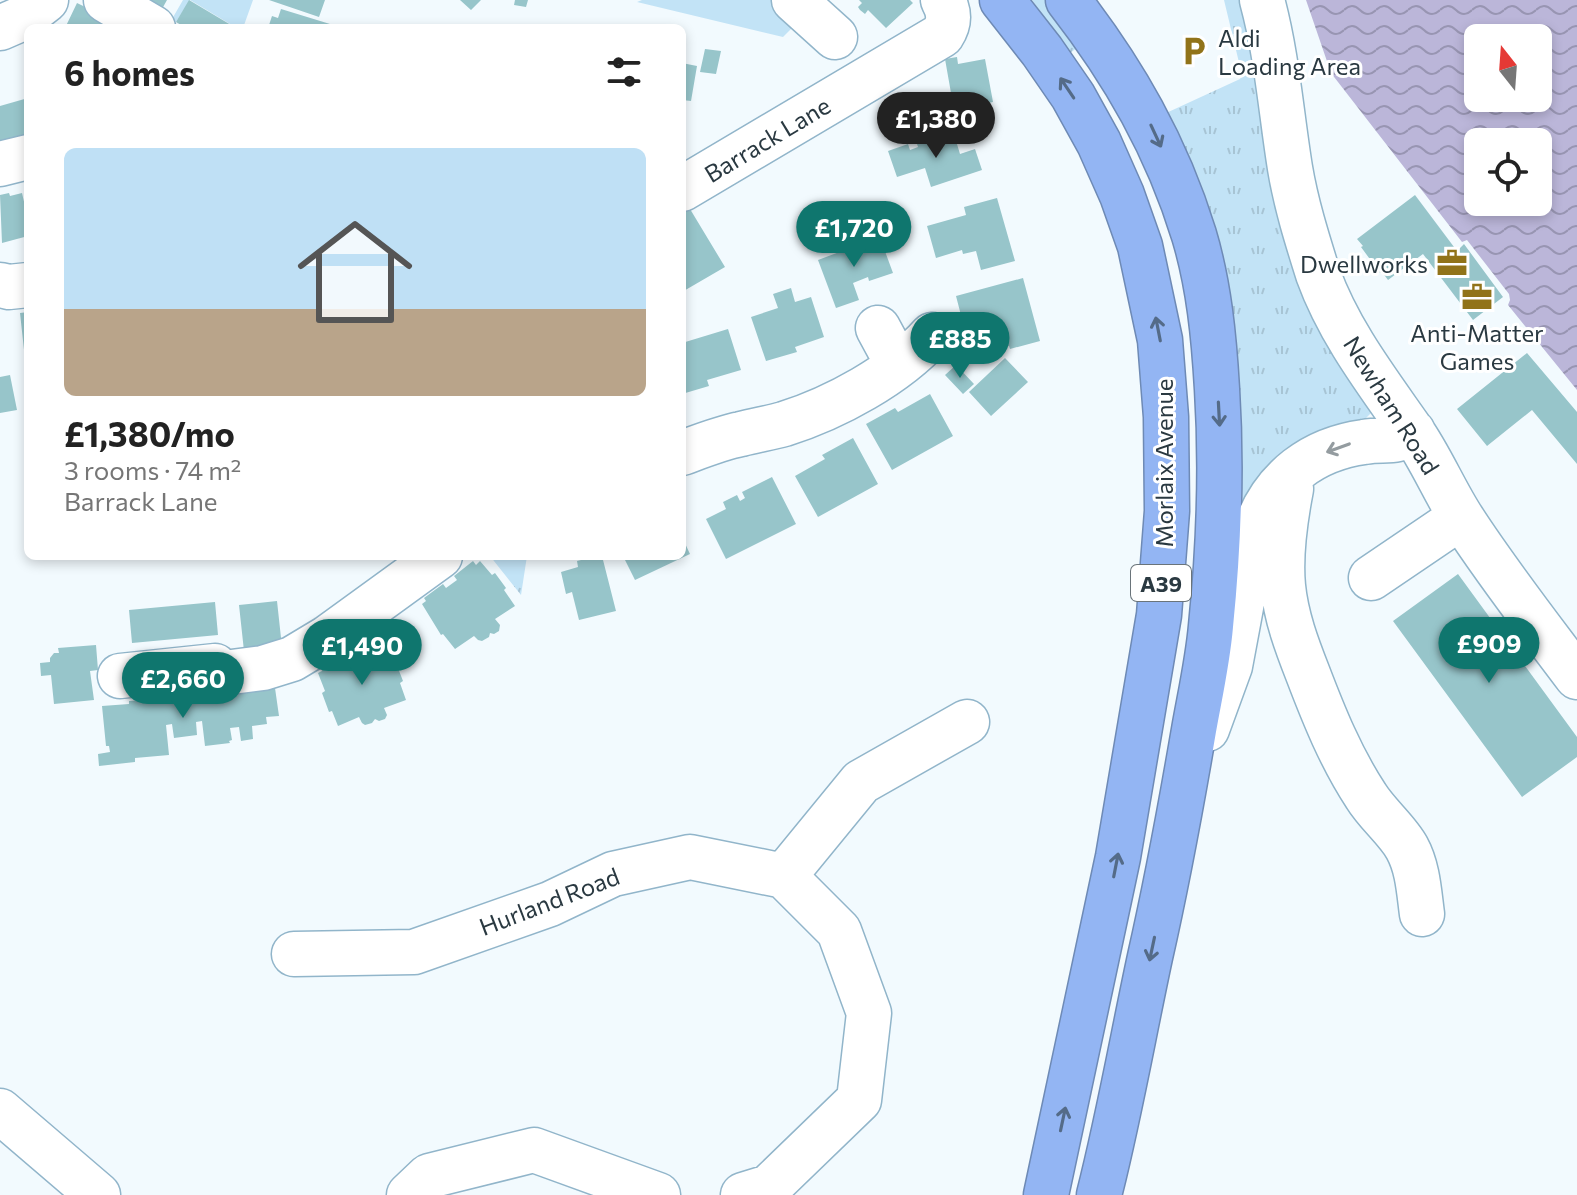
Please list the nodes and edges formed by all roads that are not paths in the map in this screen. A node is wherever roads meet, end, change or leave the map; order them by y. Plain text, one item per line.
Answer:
1 (46, 0) edge
2 (106, 0) edge
3 (794, 0) edge
4 (1002, 0) edge
5 (1068, 0) edge
6 (1262, 0) edge
7 (939, 20) edge
8 (146, 24) edge
9 (0, 28) edge
10 (835, 37) dead end
11 (24, 158) edge
12 (0, 164) edge
13 (686, 186) edge
14 (932, 335) dead end
15 (1413, 432) junction
16 (686, 452) edge
17 (1294, 471) junction
18 (1461, 517) junction
19 (434, 560) edge
20 (1371, 578) dead end
21 (120, 676) dead end
22 (1577, 677) edge
23 (967, 722) dead end
24 (1182, 800) junction
25 (784, 876) junction
26 (1422, 914) dead end
27 (294, 954) dead end
28 (0, 1111) edge
29 (805, 1179) edge
30 (98, 1195) edge
31 (409, 1195) edge
32 (658, 1195) edge
33 (743, 1195) edge
34 (1046, 1195) edge
35 (1099, 1195) edge

1 - 9 street
2 - 8 street
3 - 10 street
34 -> 4 highway, Morlaix Avenue / A39
5 -> 24 highway, A39
6 - 15 street, Newham Road
7 - 13 street, Barrack Lane
11 - 12 street
14 - 16 street
15 -> 17 street
15 - 18 street, Newham Road
17 - 24 street
17 - 26 street
18 - 20 street
18 - 22 street, Newham Road
19 - 21 street
23 - 25 street
24 -> 35 highway, A39
25 - 27 street, Hurland Road
25 - 29 street
28 - 30 street
29 - 33 street
31 - 32 street

